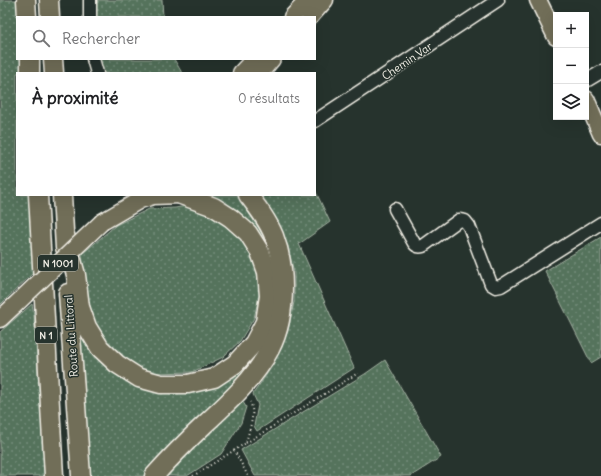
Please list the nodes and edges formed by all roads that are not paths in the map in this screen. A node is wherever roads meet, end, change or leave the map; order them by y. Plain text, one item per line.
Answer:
1 (26, 0) edge
2 (49, 0) edge
3 (90, 0) edge
4 (308, 0) edge
5 (325, 0) edge
6 (498, 0) edge
7 (538, 0) edge
8 (27, 16) edge
9 (50, 16) edge
10 (90, 16) edge
11 (293, 16) edge
12 (311, 16) edge
13 (553, 30) edge
14 (30, 60) edge
15 (53, 60) edge
16 (93, 60) edge
17 (253, 60) edge
18 (271, 60) edge
19 (30, 72) edge
20 (54, 72) edge
21 (97, 72) edge
22 (242, 72) edge
23 (261, 72) edge
24 (601, 72) edge
25 (589, 79) edge
26 (589, 106) edge
27 (316, 120) edge
28 (601, 134) edge
29 (38, 196) edge
30 (62, 196) edge
31 (125, 196) edge
32 (153, 196) edge
33 (184, 196) edge
34 (249, 196) edge
35 (395, 209) dead end
36 (102, 222) junction
37 (601, 223) edge
38 (65, 236) junction
39 (0, 319) edge
40 (54, 476) edge
41 (81, 476) edge
42 (154, 476) edge

1 - 8 highway
2 - 9 highway
3 - 10 street
4 - 11 main road
5 - 12 main road
6 - 27 street, Chemin Var
7 - 13 main road
14 - 19 highway
15 - 20 highway
16 - 21 street
17 - 22 main road
18 - 23 main road
24 - 25 street
26 - 28 main road
29 - 40 highway, N 1
30 - 38 highway, Route du Littoral / N 1
31 - 36 main road, N 1001
32 - 36 main road, N 1001
33 - 38 highway
34 - 42 highway
35 - 37 street
36 - 39 main road, N 1001, bridge
38 - 41 highway, Route du Littoral / N 1

